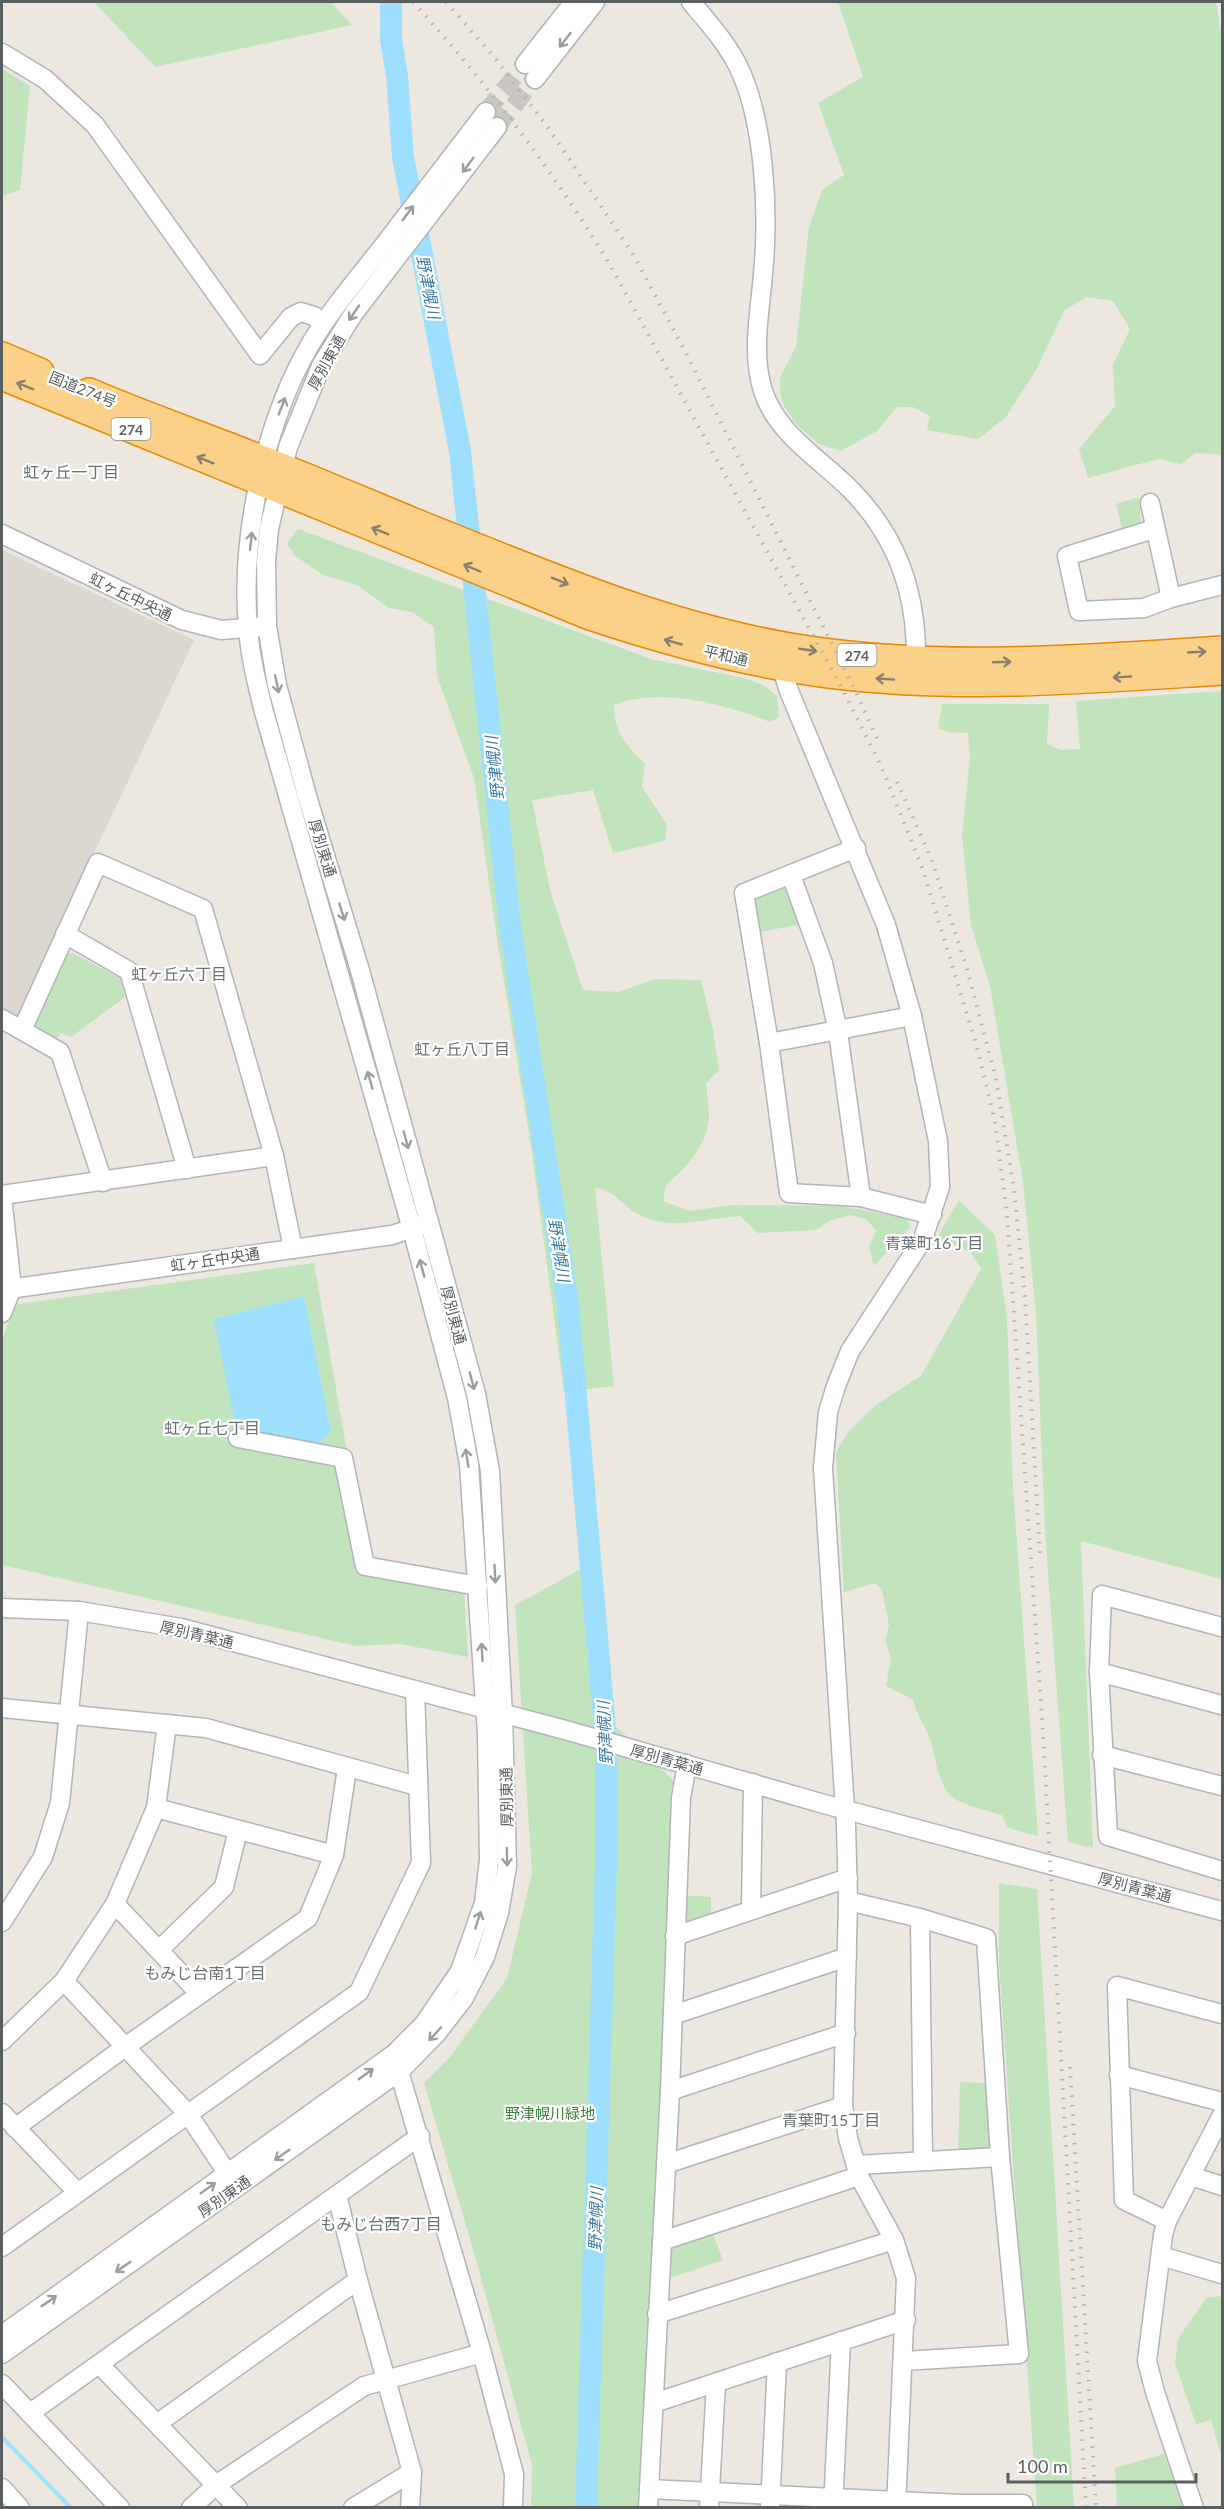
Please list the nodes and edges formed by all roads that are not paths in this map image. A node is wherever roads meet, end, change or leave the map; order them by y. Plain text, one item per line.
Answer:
1 (574, 2) edge
2 (595, 2) edge
3 (691, 2) edge
4 (2, 54) edge
5 (486, 112) tunnel mouth
6 (497, 126) tunnel mouth
7 (323, 324) junction
8 (2, 356) edge
9 (2, 376) edge
10 (271, 475) junction
11 (1150, 503) dead end
12 (1155, 529) junction
13 (2, 534) edge
14 (1222, 585) edge
15 (1171, 598) junction
16 (267, 626) junction
17 (248, 629) junction
18 (1222, 650) edge
19 (778, 655) junction
20 (917, 670) junction
21 (1222, 671) edge
22 (307, 796) junction
23 (289, 800) junction
24 (856, 848) junction
25 (791, 874) junction
26 (65, 933) junction
27 (912, 1016) junction
28 (2, 1019) edge
29 (22, 1030) junction
30 (838, 1032) junction
31 (769, 1043) junction
32 (274, 1156) junction
33 (187, 1169) junction
34 (103, 1182) junction
35 (2, 1196) edge
36 (861, 1197) junction
37 (932, 1215) junction
38 (420, 1226) junction
39 (293, 1249) junction
40 (7, 1289) edge
41 (2, 1313) edge
42 (238, 1438) dead end
43 (478, 1586) junction
44 (2, 1608) edge
45 (79, 1611) junction
46 (1222, 1627) edge
47 (1099, 1672) junction
48 (415, 1690) junction
49 (1222, 1705) edge
50 (2, 1708) edge
51 (495, 1713) junction
52 (69, 1714) junction
53 (167, 1724) junction
54 (1102, 1755) junction
55 (687, 1764) junction
56 (346, 1768) junction
57 (753, 1783) junction
58 (417, 1786) junction
59 (1222, 1786) edge
60 (156, 1808) junction
61 (845, 1809) junction
62 (238, 1830) junction
63 (334, 1856) junction
64 (1222, 1871) edge
65 (848, 1878) junction
66 (848, 1901) junction
67 (115, 1904) junction
68 (751, 1910) junction
69 (1222, 1911) edge
70 (920, 1918) junction
71 (2, 1922) edge
72 (675, 1936) junction
73 (160, 1949) junction
74 (847, 1957) junction
75 (64, 1981) junction
76 (200, 1994) junction
77 (1222, 2014) edge
78 (673, 2015) junction
79 (846, 2033) junction
80 (2, 2041) edge
81 (124, 2047) junction
82 (394, 2054) junction
83 (400, 2071) junction
84 (1119, 2076) junction
85 (670, 2091) junction
86 (1222, 2102) edge
87 (843, 2106) junction
88 (2, 2114) edge
89 (188, 2114) junction
90 (1222, 2115) edge
91 (15, 2128) junction
92 (420, 2136) junction
93 (1000, 2157) junction
94 (923, 2161) junction
95 (666, 2164) junction
96 (857, 2171) junction
97 (1191, 2176) junction
98 (234, 2179) junction
99 (1222, 2186) edge
100 (78, 2193) junction
101 (337, 2195) junction
102 (1167, 2221) junction
103 (894, 2240) junction
104 (662, 2241) junction
105 (2, 2246) edge
106 (1161, 2256) junction
107 (1222, 2274) edge
108 (358, 2280) junction
109 (657, 2314) junction
110 (906, 2320) junction
111 (2, 2335) edge
112 (841, 2340) junction
113 (482, 2353) junction
114 (2, 2354) edge
115 (904, 2361) junction
116 (777, 2362) junction
117 (99, 2364) junction
118 (386, 2379) junction
119 (716, 2383) junction
120 (2, 2384) edge
121 (654, 2403) junction
122 (30, 2413) junction
123 (158, 2423) junction
124 (412, 2472) junction
125 (216, 2485) junction
126 (2, 2488) edge
127 (649, 2489) junction
128 (709, 2500) edge
129 (770, 2501) edge
130 (833, 2502) edge
131 (896, 2504) edge
132 (961, 2506) edge
133 (20, 2508) edge
134 (120, 2508) edge
135 (191, 2508) edge
136 (238, 2508) edge
137 (353, 2508) edge
138 (410, 2508) edge
139 (513, 2508) edge
140 (648, 2508) edge
141 (1023, 2508) edge
142 (1194, 2508) edge

2 -> 1 street
3 - 20 street
4 - 7 street
7 -> 5 street, 厚別東通
6 -> 10 street, 厚別東通
10 -> 7 street, 厚別東通
8 - 10 highway, 国道274号 / 274
10 -> 9 highway, 国道274号 / 274
10 - 16 street, 厚別東通
17 -> 10 street, 厚別東通
10 - 19 highway, 平和通 / 274
11 - 12 street
12 - 15 street
12 - 15 street
13 - 17 street, 虹ヶ丘中央通
14 - 15 street
16 - 17 street, 虹ヶ丘中央通
16 -> 22 street, 厚別東通
17 - 23 street, 厚別東通
20 -> 18 highway, 平和通 / 274
19 - 20 highway, 平和通 / 274
19 - 24 street
21 -> 20 highway, 平和通 / 274
22 - 23 street
22 -> 38 street, 厚別東通
38 -> 23 street, 厚別東通
24 - 25 street
24 - 27 street
25 - 30 street
25 - 31 street
26 - 29 street
26 - 32 street
26 - 33 street
27 - 30 street
27 - 37 street
28 - 29 street
29 - 34 street
30 - 31 street
30 - 36 street
31 - 36 street
32 - 33 street
32 - 39 street
33 - 34 street
34 - 35 street
35 - 40 street
36 - 37 street
37 - 61 street
38 - 39 street, 虹ヶ丘中央通
43 -> 38 street, 厚別東通
38 -> 51 street, 厚別東通
39 - 40 street, 虹ヶ丘中央通
40 - 41 street
42 - 43 street
51 -> 43 street, 厚別東通
44 - 45 street, 厚別青葉通
45 - 48 street, 厚別青葉通
45 - 52 street
46 - 47 street
47 - 49 street
47 - 54 street
48 - 51 street, 厚別青葉通
48 - 58 street
50 - 52 street
51 - 55 street, 厚別青葉通
82 -> 51 street, 厚別東通
51 -> 83 street, 厚別東通
52 - 53 street
52 - 71 street
53 - 56 street
53 - 60 street
54 - 59 street
54 - 64 street
55 - 57 street, 厚別青葉通
55 - 72 street
56 - 58 street
56 - 63 street
57 - 61 street, 厚別青葉通
57 - 68 street
58 - 89 street
60 - 62 street
60 - 67 street
61 - 65 street
61 - 69 street, 厚別青葉通
62 - 63 street
62 - 73 street
63 - 76 street
65 - 66 street
65 - 68 street
66 - 70 street
66 - 74 street
67 - 73 street
67 - 75 street
68 - 72 street
70 - 93 street
70 - 94 street
72 - 78 street
73 - 76 street
74 - 78 street
74 - 79 street
75 - 80 street
75 - 81 street
76 - 81 street
77 - 84 street
78 - 85 street
79 - 85 street
79 - 87 street
81 - 89 street
81 - 91 street
82 - 83 street
98 -> 82 street, 厚別東通
83 - 92 street
83 -> 98 street, 厚別東通
84 - 86 street
84 - 102 street
85 - 95 street
87 - 95 street
87 - 96 street
88 - 91 street
89 - 98 street
89 - 100 street
90 - 97 street
91 - 100 street
92 - 101 street
92 - 113 street
93 - 94 street
93 - 115 street
94 - 96 street
95 - 104 street
96 - 103 street
96 - 104 street
97 - 99 street
97 - 102 street
111 -> 98 street, 厚別東通
98 -> 114 street, 厚別東通
100 - 105 street
101 - 108 street
101 - 117 street
102 - 106 street
103 - 109 street
103 - 110 street
104 - 109 street
106 - 107 street
106 - 142 street
108 - 118 street
108 - 123 street
109 - 121 street
110 - 112 street
110 - 115 street
112 - 116 street
112 - 130 street
113 - 118 street
113 - 139 street
115 - 131 street
116 - 119 street
116 - 129 street
117 - 122 street
117 - 123 street
118 - 124 street
118 - 125 street
119 - 121 street
119 - 128 street
120 - 122 street
121 - 127 street
122 - 134 street
123 - 125 street
124 - 137 street
124 - 138 street
125 - 135 street
125 - 136 street
126 - 133 street
127 - 128 street
127 - 140 street
128 - 129 street
129 - 130 street
130 - 131 street
131 - 132 street
132 - 141 street

